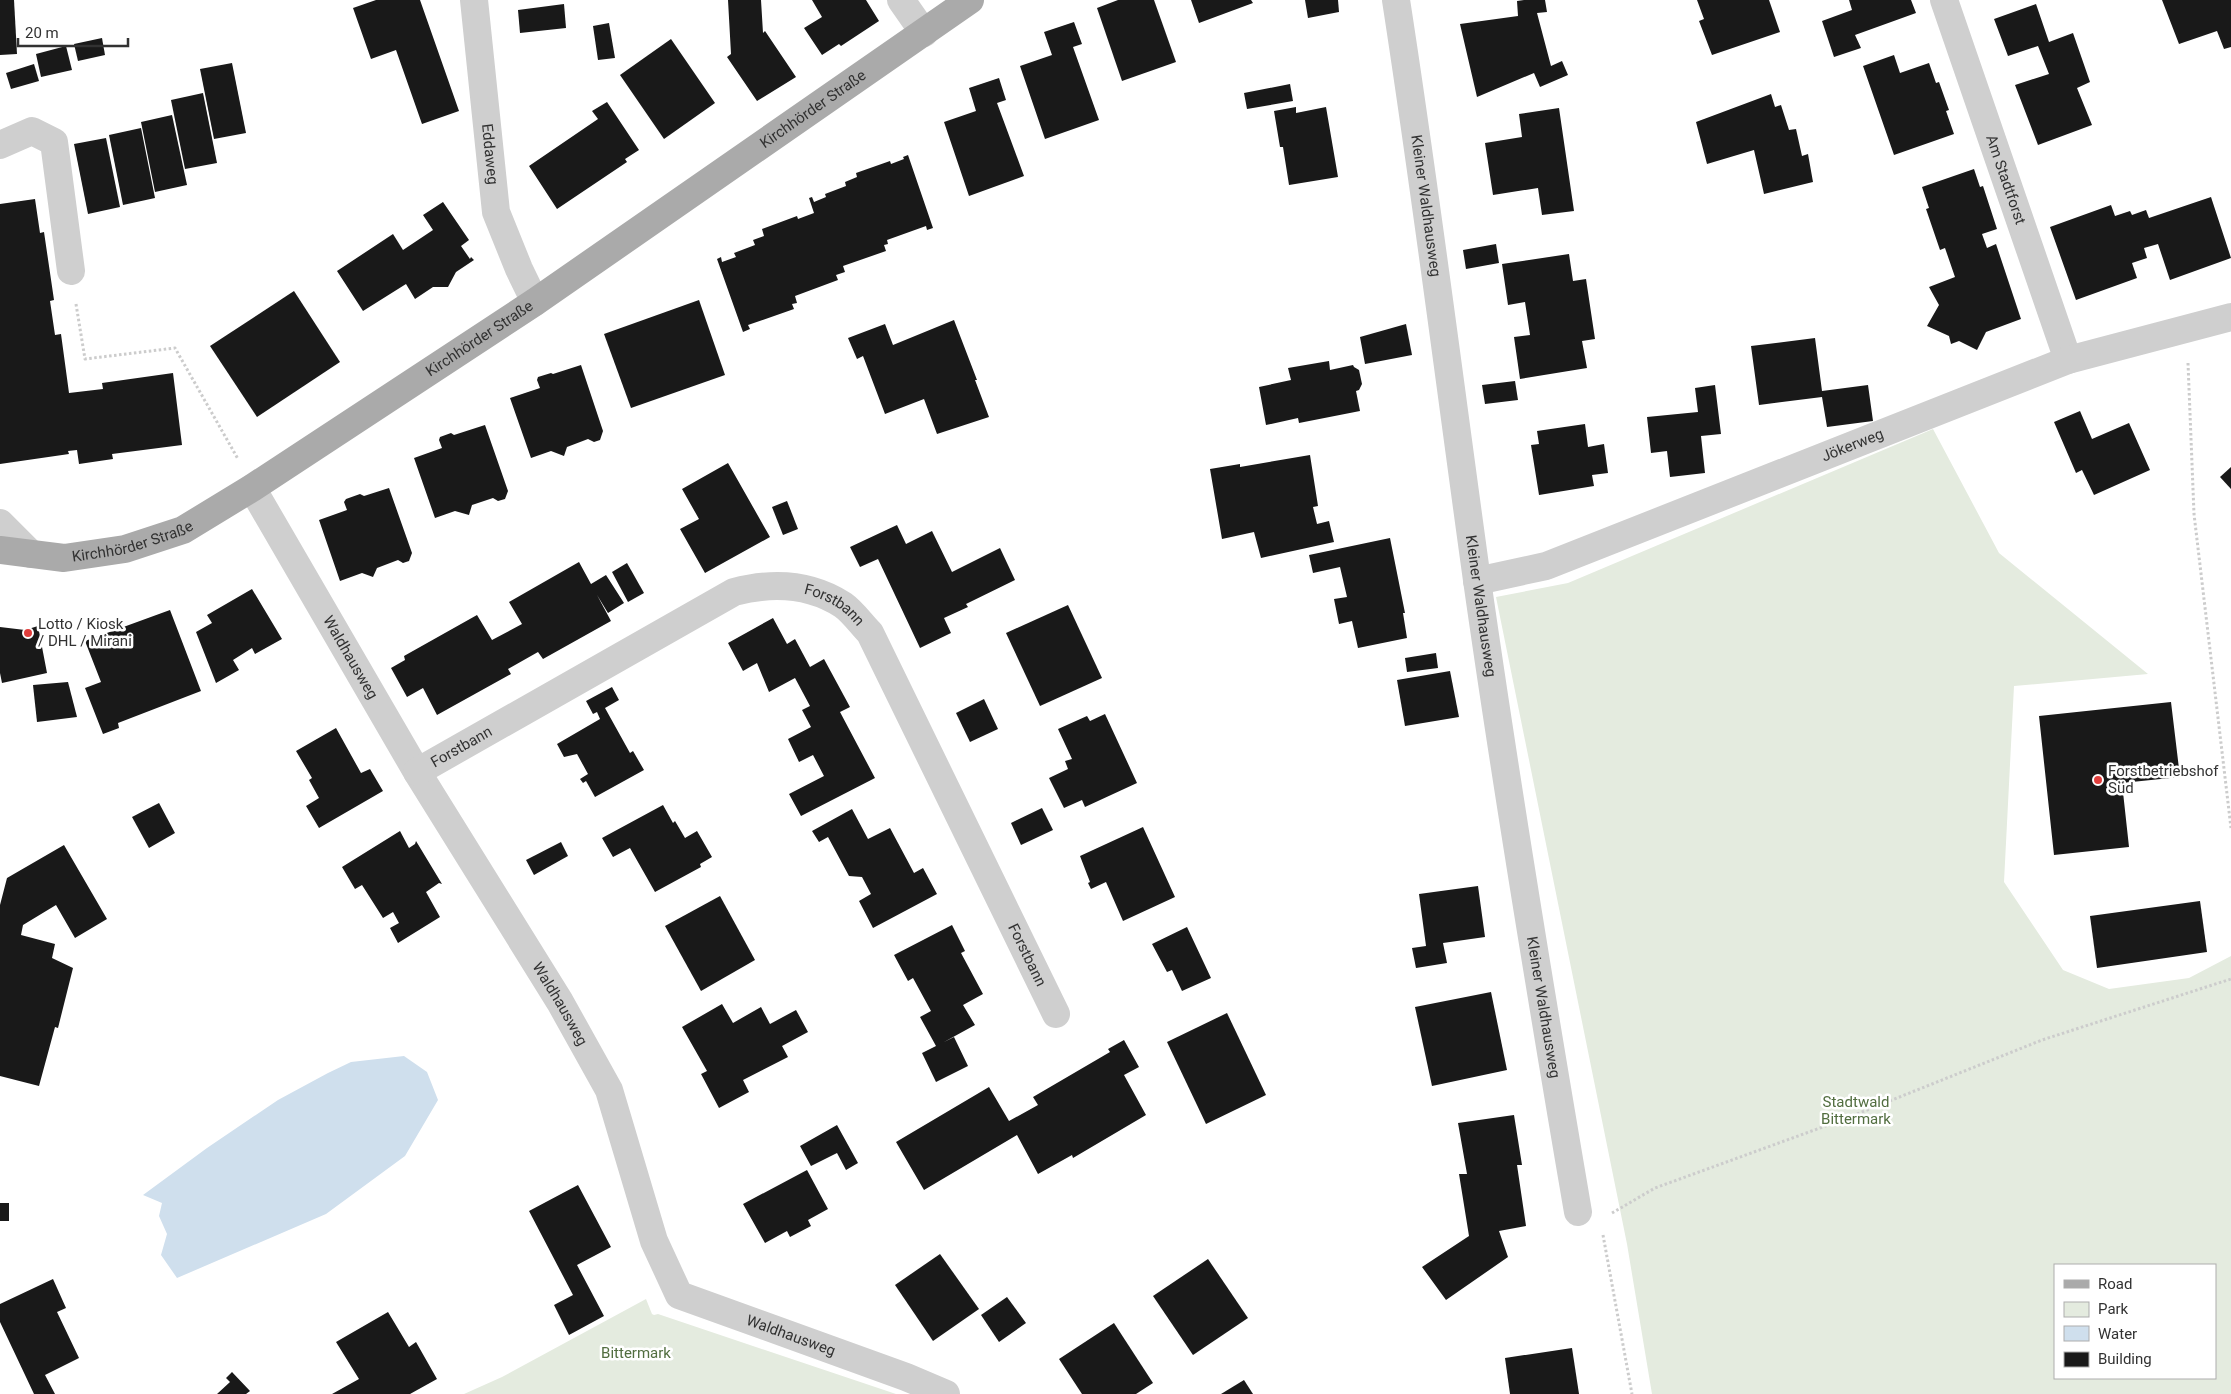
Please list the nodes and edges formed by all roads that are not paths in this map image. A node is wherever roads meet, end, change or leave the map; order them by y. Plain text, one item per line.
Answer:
1 (474, 0) edge
2 (901, 0) edge
3 (970, 0) edge
4 (1396, 0) edge
5 (1944, 0) edge
6 (924, 34) junction
7 (0, 145) edge
8 (71, 271) road end
9 (535, 302) junction
10 (2231, 317) edge
11 (2068, 360) junction
12 (252, 488) junction
13 (0, 523) edge
14 (0, 550) edge
15 (30, 554) junction
16 (1477, 581) junction
17 (417, 772) junction
18 (1056, 1014) dead end
19 (1590, 1216) road end
20 (946, 1394) edge

1 - 9 street, Eddaweg
2 - 6 street
3 - 6 main road, Kirchhörder Straße
4 - 16 street, Kleiner Waldhausweg
5 - 11 street, Am Stadtforst
6 - 9 main road, Kirchhörder Straße
7 - 8 street
9 - 12 main road, Kirchhörder Straße
10 - 11 street, Jökerweg
11 - 16 street, Jökerweg
12 - 15 main road, Kirchhörder Straße
12 - 17 street, Waldhausweg
13 - 15 street
14 - 15 main road, Kirchhörder Straße
16 - 19 street, Kleiner Waldhausweg
17 - 18 street, Forstbann
17 - 20 street, Waldhausweg

